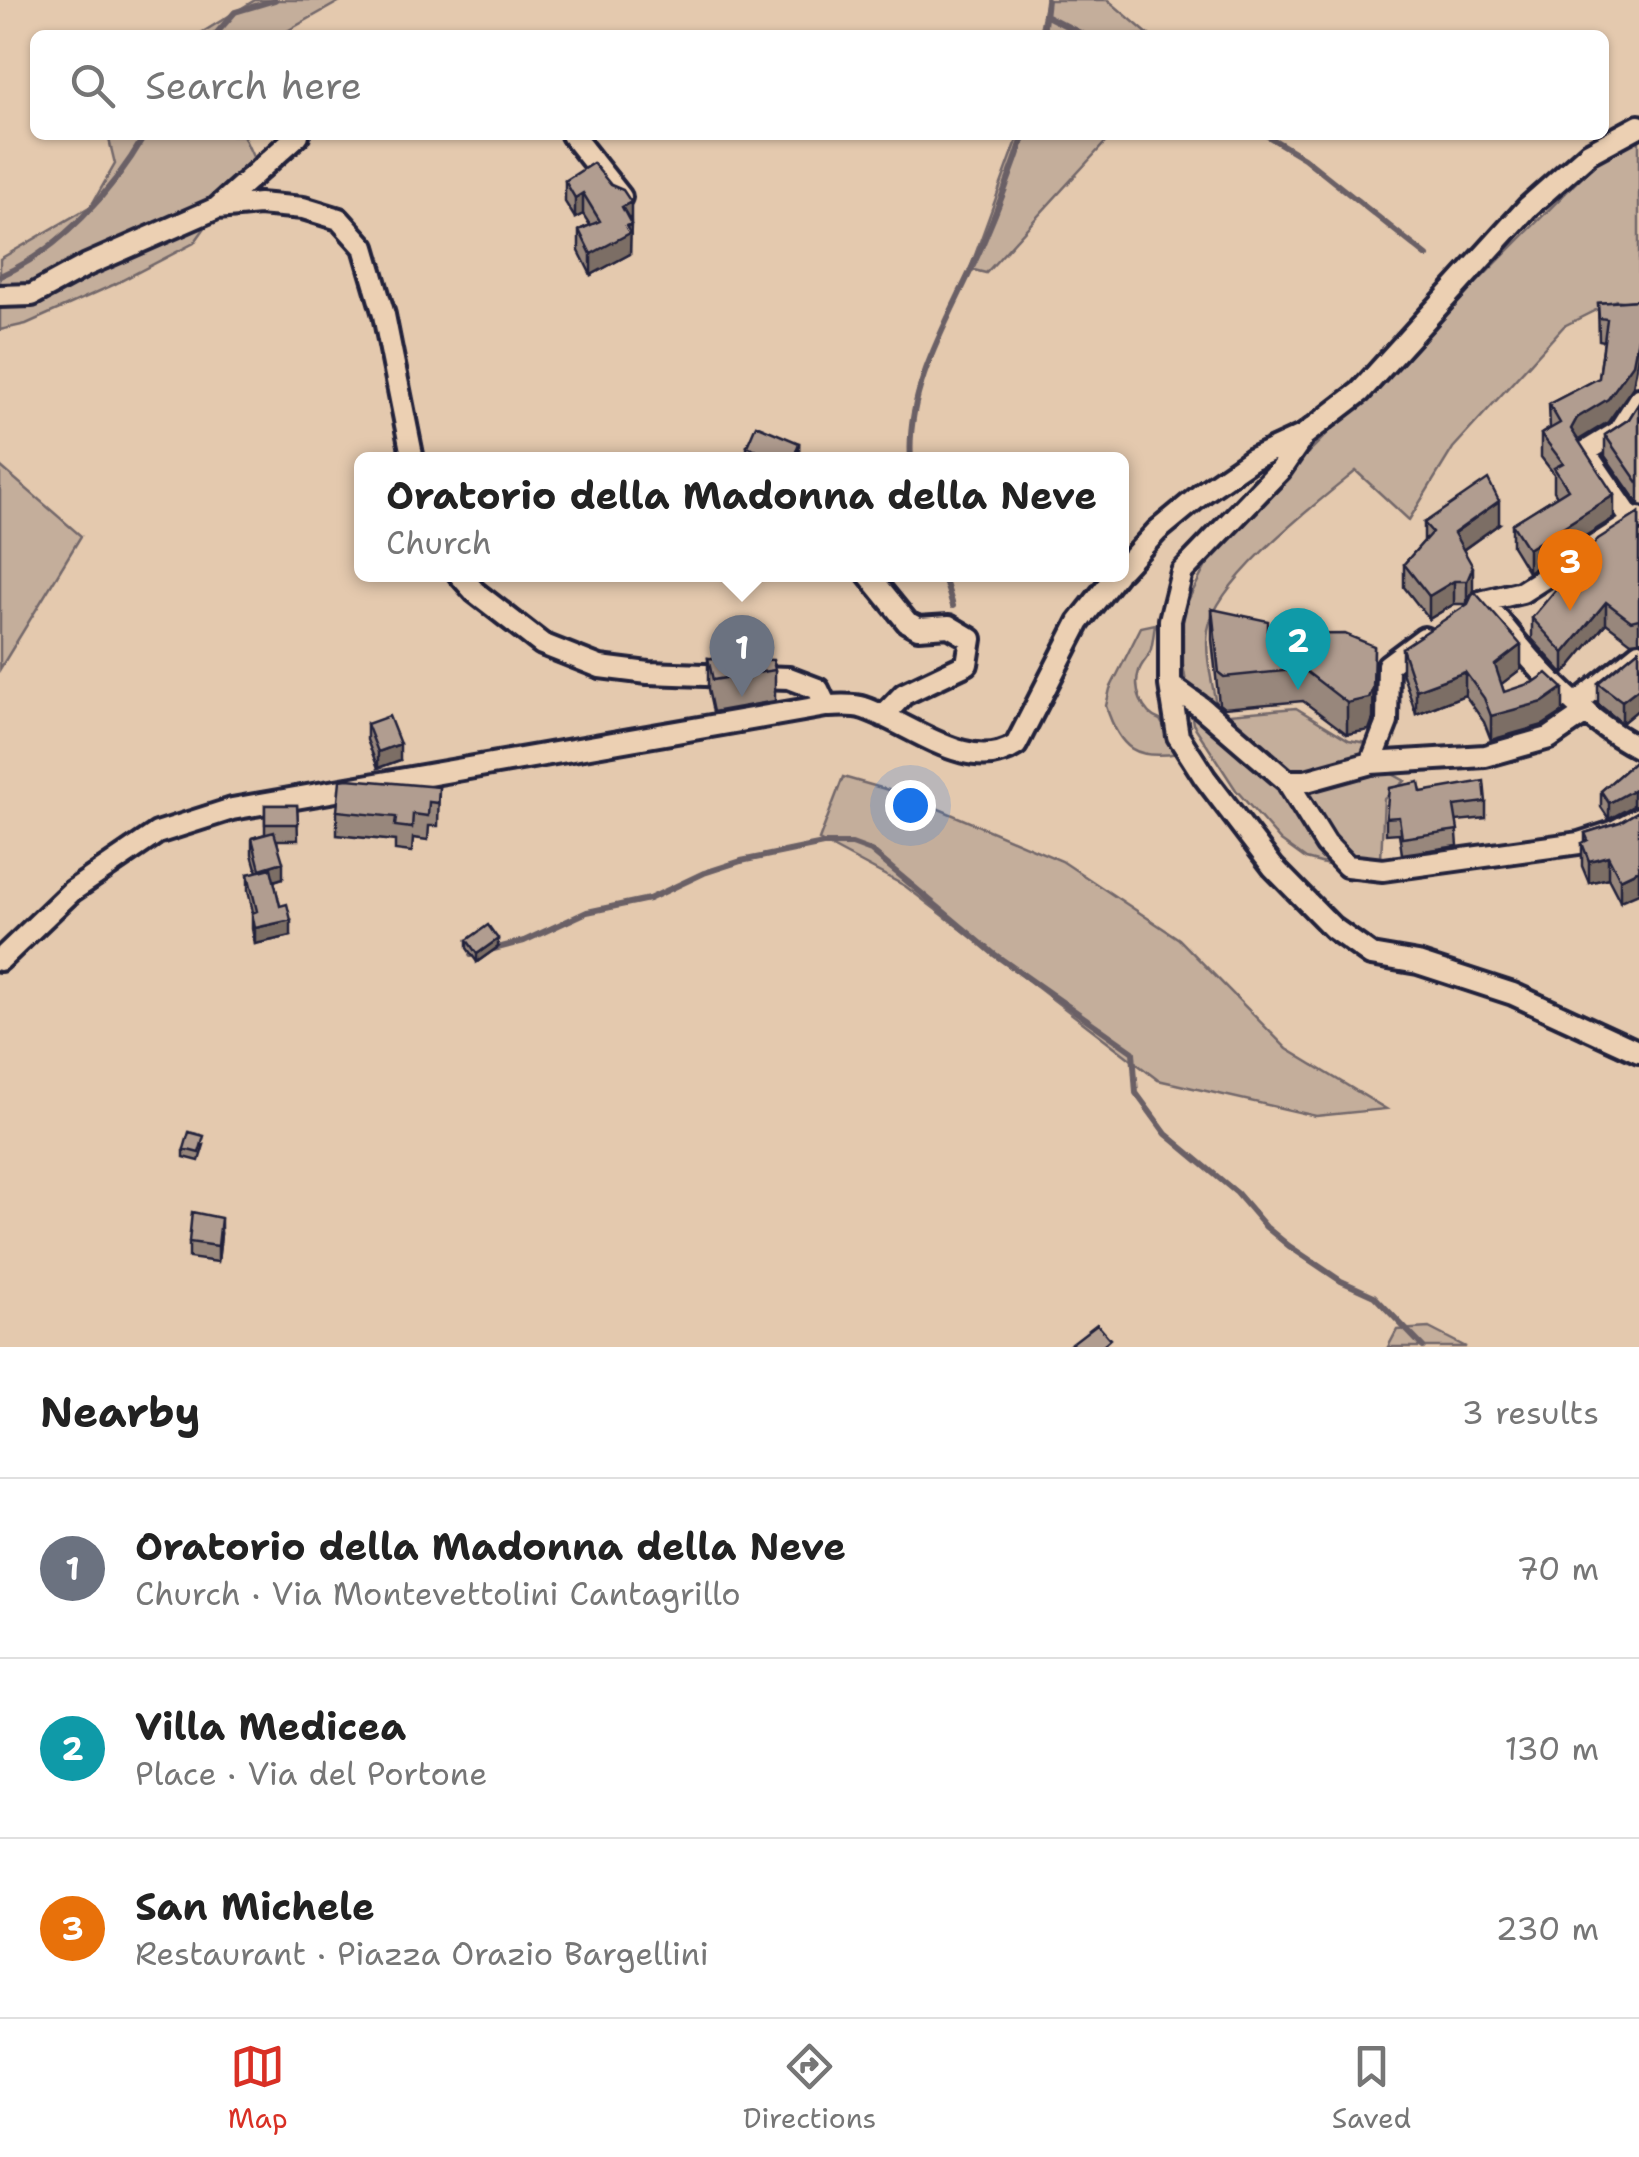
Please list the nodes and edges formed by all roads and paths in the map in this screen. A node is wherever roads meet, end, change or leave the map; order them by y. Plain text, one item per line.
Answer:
1 (1639, 126) edge
2 (292, 140) edge
3 (576, 140) edge
4 (621, 197) edge
5 (216, 208) junction
6 (0, 296) edge
7 (1639, 400) edge
8 (1304, 435) junction
9 (411, 452) edge
10 (1631, 527) edge
11 (1129, 562) edge
12 (467, 582) edge
13 (874, 582) edge
14 (1111, 582) edge
15 (1447, 624) edge
16 (1639, 653) edge
17 (1170, 685) junction
18 (826, 706) junction
19 (1582, 708) junction
20 (883, 716) junction
21 (1639, 748) edge
22 (1372, 762) junction
23 (1286, 781) junction
24 (1639, 818) edge
25 (50, 911) junction
26 (0, 940) edge
27 (0, 960) edge
28 (1639, 1052) edge

1 - 8 street
2 - 5 street
3 - 4 street
5 - 6 street
5 - 9 street
7 - 10 street
8 - 11 street
8 - 17 street
10 - 19 street
12 - 18 street
13 - 20 street
14 - 20 street
15 - 22 street
16 - 19 street
17 - 23 street
17 - 28 street
18 - 20 street
18 - 25 street
19 - 21 street
19 - 22 street
22 - 23 street
23 - 24 street
25 - 26 street
25 - 27 street

